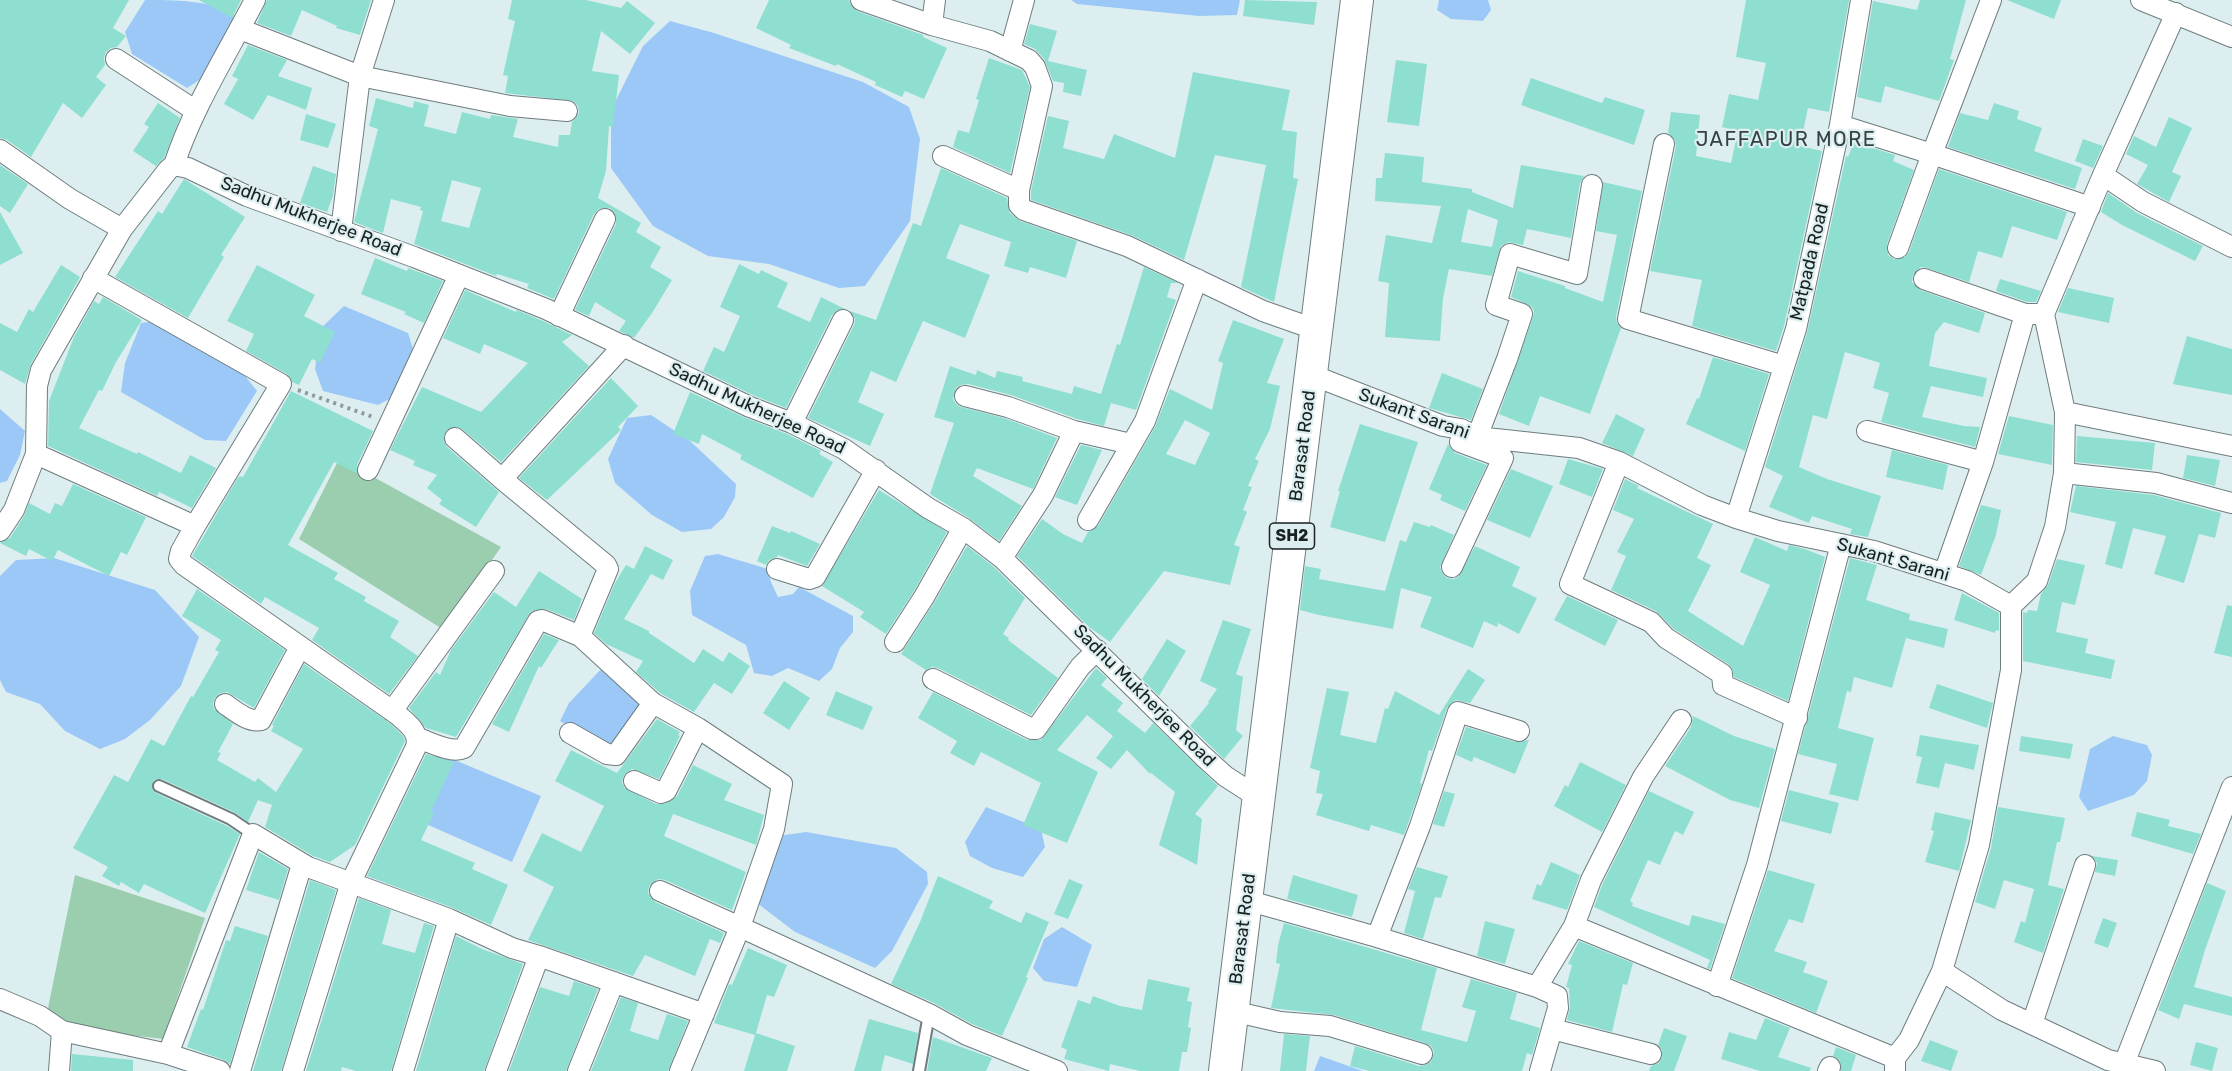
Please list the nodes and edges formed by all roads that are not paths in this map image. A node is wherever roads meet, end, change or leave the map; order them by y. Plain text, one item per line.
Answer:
1 (255, 0) edge
2 (384, 0) edge
3 (861, 0) edge
4 (935, 0) edge
5 (1024, 0) edge
6 (1357, 0) edge
7 (1861, 0) edge
8 (1991, 0) edge
9 (2141, 0) edge
10 (2176, 13) junction
11 (932, 25) junction
12 (240, 29) junction
13 (2232, 37) edge
14 (1010, 51) junction
15 (116, 59) dead end
16 (360, 76) junction
17 (196, 111) junction
18 (567, 111) dead end
19 (1840, 125) junction
20 (1664, 144) dead end
21 (0, 150) edge
22 (1932, 154) junction
23 (943, 156) dead end
24 (171, 167) junction
25 (2103, 175) junction
26 (1592, 185) dead end
27 (1019, 190) junction
28 (2090, 207) junction
29 (605, 219) dead end
30 (122, 228) junction
31 (341, 231) junction
32 (2232, 247) edge
33 (1898, 248) dead end
34 (459, 275) junction
35 (93, 278) junction
36 (1197, 279) junction
37 (1924, 279) dead end
38 (2034, 314) junction
39 (559, 315) junction
40 (843, 320) dead end
41 (1317, 330) junction
42 (624, 345) junction
43 (1784, 366) junction
44 (1312, 375) junction
45 (965, 396) dead end
46 (2064, 412) junction
47 (792, 423) junction
48 (1074, 431) junction
49 (1867, 431) dead end
50 (1469, 433) junction
51 (455, 438) dead end
52 (1131, 444) junction
53 (2232, 446) edge
54 (36, 454) junction
55 (1618, 462) junction
56 (1983, 462) junction
57 (368, 470) dead end
58 (876, 470) junction
59 (2064, 473) junction
60 (502, 479) junction
61 (2232, 503) edge
62 (1736, 518) junction
63 (1088, 520) dead end
64 (195, 526) junction
65 (963, 528) junction
66 (0, 531) edge
67 (1841, 544) junction
68 (1002, 558) junction
69 (1452, 567) dead end
70 (777, 569) dead end
71 (494, 571) dead end
72 (1944, 573) junction
73 (2011, 606) junction
74 (580, 636) junction
75 (895, 642) dead end
76 (300, 646) junction
77 (1097, 650) junction
78 (933, 679) dead end
79 (652, 703) junction
80 (225, 704) dead end
81 (392, 711) junction
82 (1797, 718) junction
83 (1681, 720) dead end
84 (698, 728) junction
85 (1519, 731) dead end
86 (570, 733) dead end
87 (418, 738) junction
88 (634, 781) dead end
89 (159, 786) dead end
90 (2232, 788) edge
91 (1259, 798) junction
92 (253, 834) junction
93 (303, 864) junction
94 (2085, 865) dead end
95 (351, 882) junction
96 (660, 891) dead end
97 (1246, 900) junction
98 (449, 919) junction
99 (1574, 926) junction
100 (741, 927) junction
101 (1377, 937) junction
102 (539, 956) junction
103 (1942, 971) junction
104 (614, 982) junction
105 (1718, 986) junction
106 (1537, 987) junction
107 (0, 999) edge
108 (1232, 1011) junction
109 (704, 1014) junction
110 (929, 1014) junction
111 (2032, 1024) junction
112 (1552, 1029) junction
113 (62, 1030) junction
114 (168, 1054) junction
115 (1422, 1054) dead end
116 (1651, 1054) dead end
117 (1895, 1065) edge
118 (2112, 1065) edge
119 (1032, 1066) edge
120 (59, 1071) edge
121 (220, 1071) edge
122 (240, 1071) edge
123 (293, 1071) edge
124 (403, 1071) edge
125 (496, 1071) edge
126 (578, 1071) edge
127 (680, 1071) edge
128 (919, 1071) edge
129 (1057, 1071) edge
130 (1225, 1071) edge
131 (1540, 1071) edge
132 (2155, 1071) edge

1 - 12 street
2 - 16 street
3 - 11 street
4 - 11 street
5 - 14 street
6 - 41 main road, Barasat Road / SH2
7 - 19 street, Matpada Road
8 - 22 street
9 - 10 street
10 - 13 street
10 - 25 street
11 - 14 street
12 - 16 street
12 - 17 street
14 - 27 street
15 - 17 street
16 - 18 street
16 - 31 street
17 - 24 street
19 - 22 street
19 - 43 street, Matpada Road
20 - 43 street
21 - 30 street
22 - 28 street
22 - 33 street
23 - 27 street
24 - 30 street
24 - 31 street, Sadhu Mukherjee Road
25 - 28 street
25 - 32 street
26 - 50 street
27 - 36 street
28 - 38 street
29 - 39 street
30 - 35 street
31 - 34 street, Sadhu Mukherjee Road
34 - 39 street, Sadhu Mukherjee Road
34 - 57 street
35 - 54 street
35 - 64 street
36 - 41 street
36 - 52 street
37 - 38 street
38 - 46 street
38 - 56 street
39 - 42 street, Sadhu Mukherjee Road
40 - 47 street
41 - 44 main road, Barasat Road / SH2
42 - 47 street, Sadhu Mukherjee Road
42 - 60 street
43 - 62 street, Matpada Road
44 - 50 street, Sukant Sarani
44 - 91 main road, Barasat Road / SH2
45 - 48 street
46 - 53 street
46 - 59 street
47 - 58 street, Sadhu Mukherjee Road
48 - 52 street
48 - 68 street
49 - 56 street
50 - 55 street, Sukant Sarani
50 - 69 street
51 - 60 street
52 - 63 street
54 - 64 street
54 - 66 street
55 - 62 street, Sukant Sarani
55 - 82 street
56 - 72 street
58 - 65 street, Sadhu Mukherjee Road
58 - 70 street
59 - 61 street
59 - 73 street
60 - 74 street
62 - 67 street, Sukant Sarani
64 - 76 street
65 - 68 street, Sadhu Mukherjee Road
65 - 75 street
67 - 72 street, Sukant Sarani
67 - 82 street
68 - 77 street, Sadhu Mukherjee Road
71 - 81 street
72 - 73 street, Sukant Sarani
73 - 103 street
74 - 79 street
74 - 87 street
76 - 80 street
76 - 81 street
77 - 78 street
77 - 91 street, Sadhu Mukherjee Road
79 - 84 street
79 - 86 street
81 - 87 street
82 - 105 street
83 - 99 street
84 - 88 street
84 - 100 street
85 - 101 street
87 - 95 street
89 - 92 lane
90 - 118 street
91 - 97 main road, Barasat Road / SH2
92 - 93 street
92 - 114 street
93 - 95 street
93 - 122 street
94 - 111 street
95 - 98 street
95 - 123 street
96 - 100 street
97 - 101 street
97 - 108 main road, Barasat Road / SH2
98 - 102 street
98 - 124 street
99 - 105 street
99 - 106 street
100 - 109 street
100 - 110 street
101 - 106 street
102 - 104 street
102 - 125 street
103 - 111 street
103 - 117 street
104 - 109 street
104 - 126 street
105 - 117 street
106 - 112 street
107 - 113 street
108 - 115 street
108 - 130 main road, Barasat Road / SH2
109 - 127 street
110 - 119 street
110 - 128 lane
111 - 118 street
112 - 116 street
112 - 131 street
113 - 114 street
113 - 120 street
114 - 121 street
118 - 132 street
119 - 129 street

